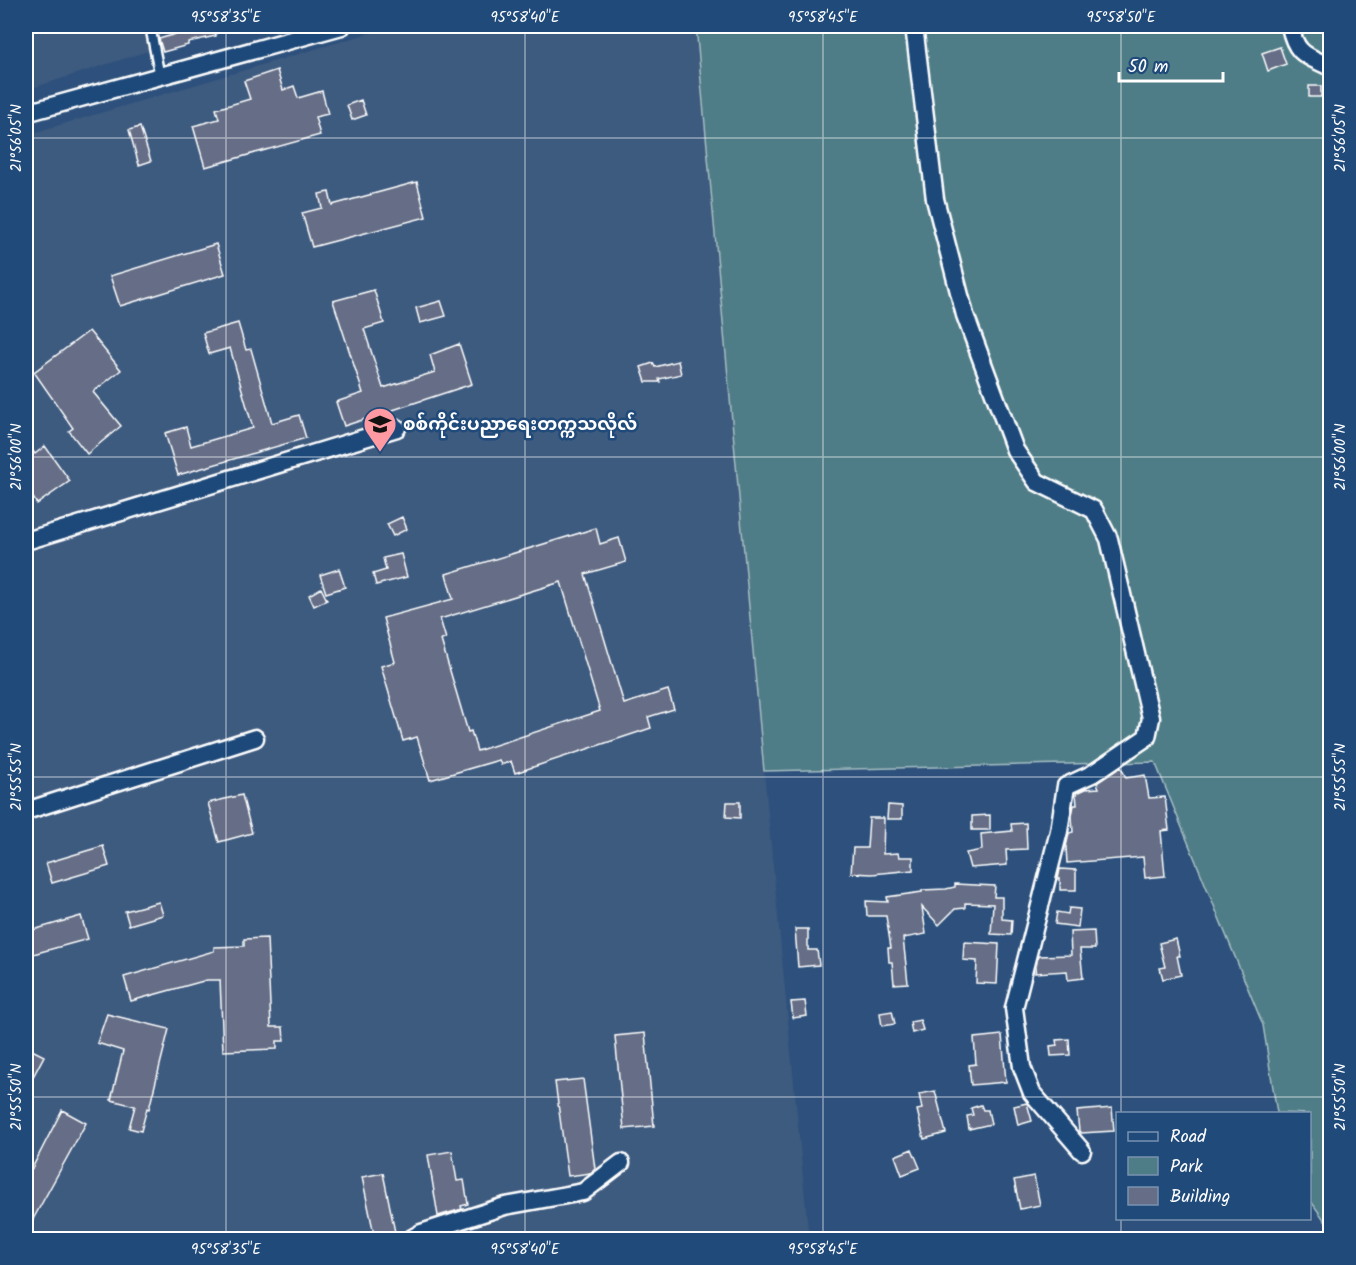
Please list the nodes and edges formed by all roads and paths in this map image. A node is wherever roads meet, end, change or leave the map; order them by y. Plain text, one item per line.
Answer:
1 (150, 26) edge
2 (342, 26) edge
3 (914, 26) edge
4 (1290, 26) edge
5 (1330, 67) edge
6 (160, 76) junction
7 (26, 113) edge
8 (397, 429) dead end
9 (26, 541) edge
10 (255, 738) dead end
11 (26, 812) edge
12 (1082, 1151) dead end
13 (621, 1163) dead end
14 (409, 1239) edge

1 - 6 lane
2 - 6 street
3 - 12 street
4 - 5 street
6 - 7 street
8 - 9 street
10 - 11 street
13 - 14 street

